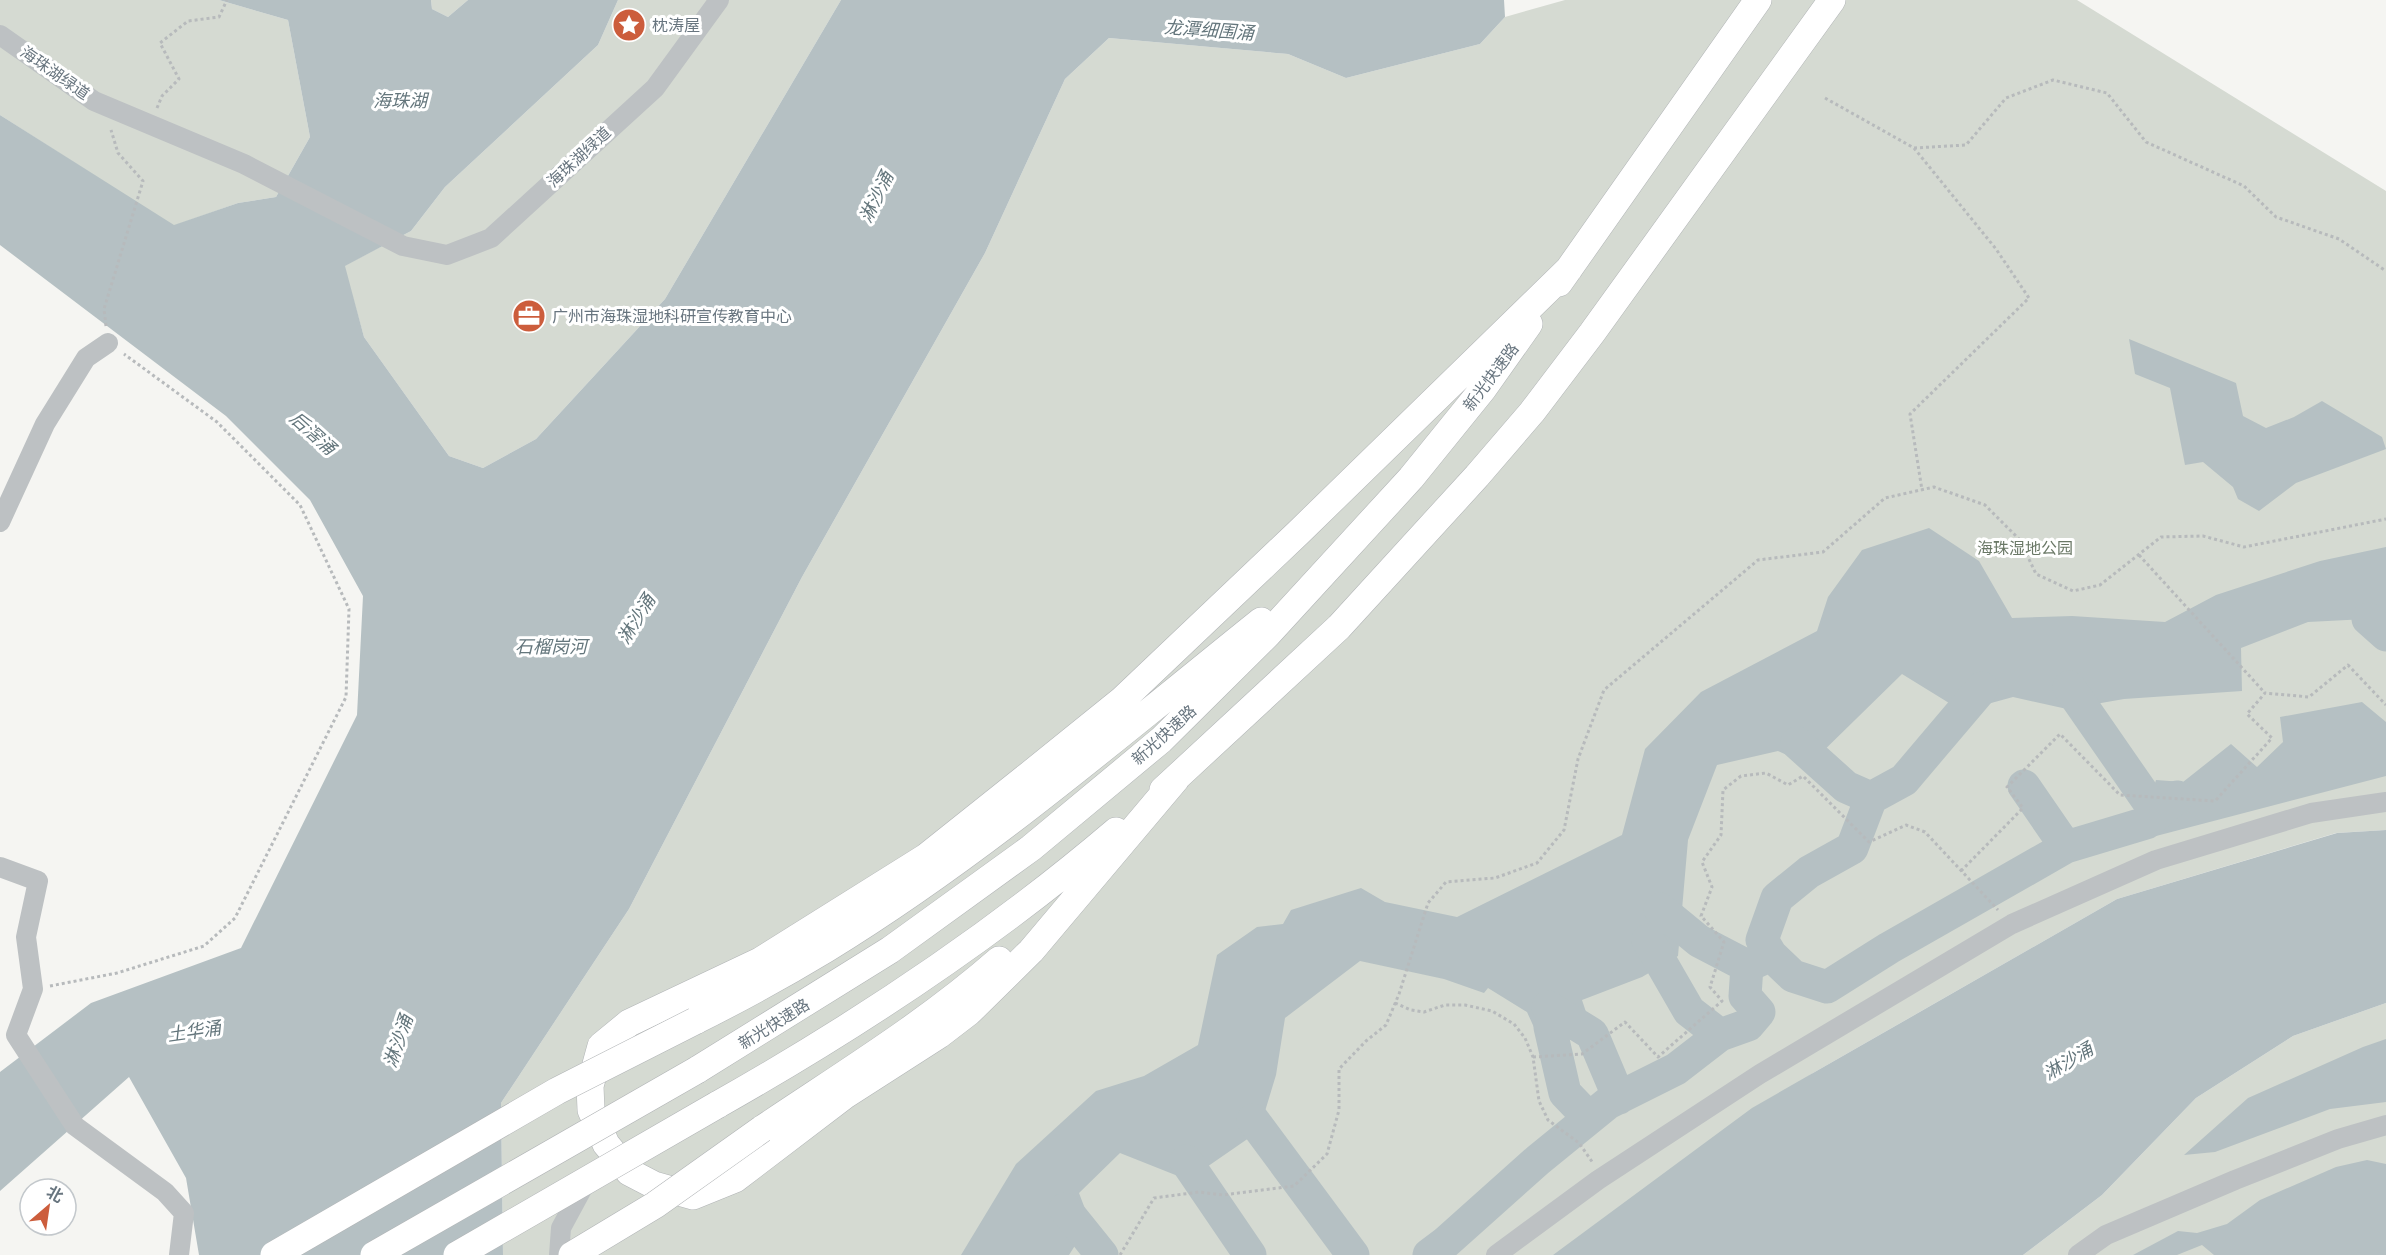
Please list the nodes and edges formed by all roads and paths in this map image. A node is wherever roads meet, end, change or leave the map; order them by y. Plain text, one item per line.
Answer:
1 (227, 0) edge
2 (719, 0) edge
3 (1758, 0) edge
4 (1832, 0) edge
5 (0, 35) edge
6 (1825, 98) dead end
7 (111, 107) junction
8 (150, 123) junction
9 (1914, 148) junction
10 (1569, 269) junction
11 (2386, 271) edge
12 (104, 309) dead end
13 (108, 343) joint
14 (1922, 490) junction
15 (2386, 519) edge
16 (0, 522) edge
17 (1344, 554) junction
18 (2139, 555) junction
19 (2265, 693) junction
20 (2386, 705) edge
21 (1176, 779) junction
22 (2386, 802) edge
23 (0, 867) edge
24 (1961, 871) junction
25 (1987, 898) dead end
26 (33, 989) junction
27 (1395, 1003) junction
28 (1533, 1057) junction
29 (2386, 1125) edge
30 (606, 1144) junction
31 (1602, 1177) junction
32 (179, 1255) edge
33 (274, 1255) edge
34 (374, 1255) edge
35 (457, 1255) edge
36 (559, 1255) edge
37 (572, 1255) edge
38 (1120, 1255) edge
39 (1496, 1255) edge
40 (2078, 1255) edge

1 - 8 path
2 - 8 street, 海珠湖绿道
3 - 10 highway, 新光快速路
4 - 21 highway
5 - 7 street, 海珠湖绿道
6 - 9 path
7 - 8 street, 海珠湖绿道
7 - 12 path
9 - 11 path
9 - 14 path
10 - 17 highway, 新光快速路
10 - 30 highway
13 - 16 street
13 - 26 path
14 - 18 path
14 - 27 path
15 - 18 path
17 - 33 highway, bridge
17 - 34 highway, 新光快速路, bridge
18 - 19 path
19 - 20 path
19 - 24 path
21 - 30 highway
21 - 35 highway, bridge
21 - 37 highway, bridge
22 - 31 street
23 - 26 street
24 - 25 path
24 - 28 path
26 - 32 street
27 - 28 path
27 - 38 path
28 - 31 path
29 - 40 street
30 - 36 street
31 - 39 street

